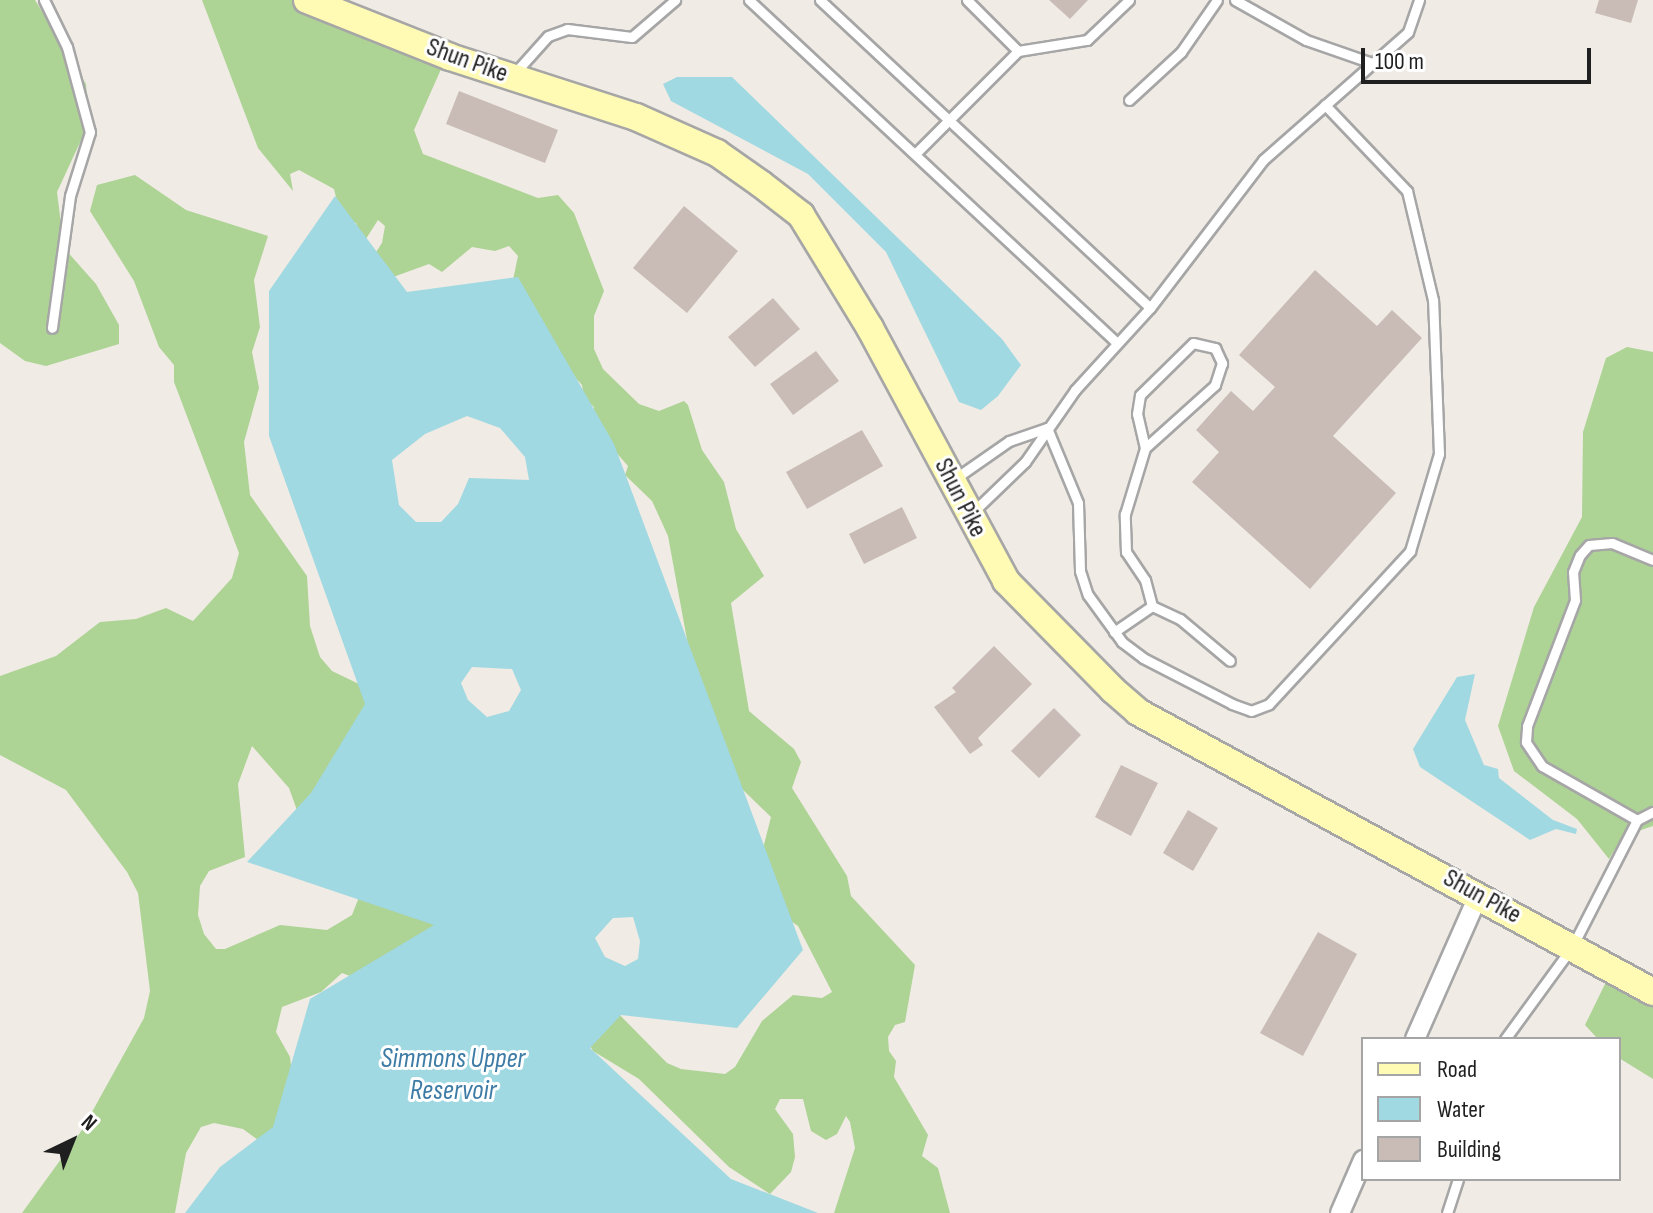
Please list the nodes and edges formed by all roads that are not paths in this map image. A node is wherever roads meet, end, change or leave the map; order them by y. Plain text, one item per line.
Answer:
1 (44, 0) edge
2 (307, 0) edge
3 (675, 0) edge
4 (749, 0) edge
5 (820, 0) edge
6 (967, 0) edge
7 (1129, 0) edge
8 (1217, 0) edge
9 (1235, 0) edge
10 (1419, 0) edge
11 (1018, 51) junction
12 (1372, 63) junction
13 (511, 78) junction
14 (1129, 100) dead end
15 (1325, 105) junction
16 (950, 120) junction
17 (917, 152) junction
18 (1150, 308) junction
19 (52, 328) dead end
20 (1116, 342) junction
21 (1047, 428) junction
22 (1145, 448) junction
23 (950, 482) junction
24 (969, 515) junction
25 (1653, 560) edge
26 (1152, 606) junction
27 (1114, 632) junction
28 (1230, 661) dead end
29 (1653, 812) edge
30 (1637, 820) junction
31 (1478, 896) junction
32 (1572, 947) junction
33 (1653, 992) edge
34 (1416, 1037) edge
35 (1506, 1037) edge
36 (1361, 1165) edge
37 (1457, 1181) edge
38 (1340, 1213) edge
39 (1447, 1213) edge

1 - 19 lane
2 - 13 main road, Shun Pike
3 - 13 lane
4 - 17 lane
5 - 16 lane
6 - 11 lane
7 - 11 lane
8 - 14 lane
9 - 12 lane
10 - 12 lane
11 - 16 lane
12 - 15 lane
13 - 23 main road, Shun Pike
15 - 18 lane
15 - 27 lane
16 - 17 lane
16 - 18 lane
17 - 20 lane
18 - 20 lane
20 - 21 lane
21 - 23 lane
21 - 24 lane
21 - 27 lane
22 - 22 lane
22 - 26 lane
23 - 24 main road, Shun Pike
24 - 31 main road, Shun Pike
25 - 30 lane
26 - 27 lane
26 - 28 lane
29 - 30 lane
30 - 32 lane
31 - 32 main road, Shun Pike
31 - 34 street
32 - 33 main road, Shun Pike
32 - 35 lane
36 - 38 street
37 - 39 lane

